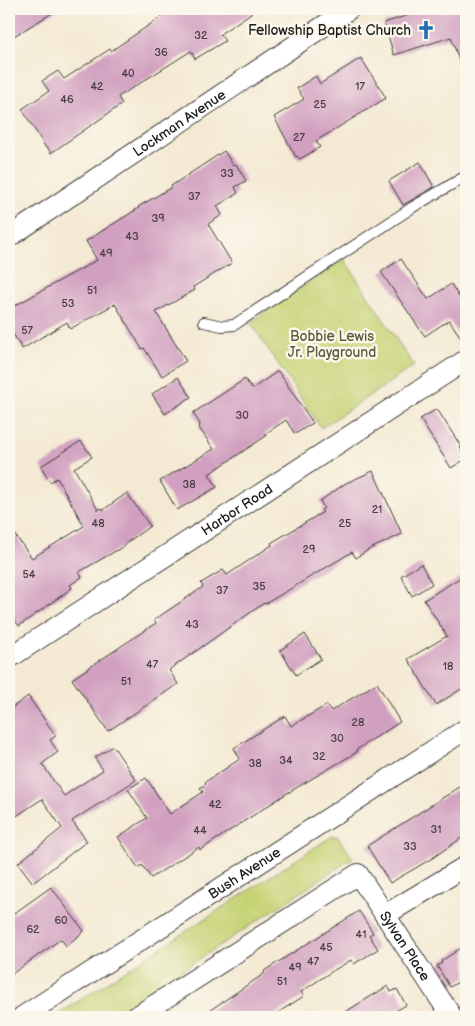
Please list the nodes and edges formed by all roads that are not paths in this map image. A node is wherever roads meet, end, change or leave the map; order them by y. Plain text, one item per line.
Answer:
1 (349, 9) edge
2 (466, 176) edge
3 (9, 237) edge
4 (204, 322) dead end
5 (466, 360) edge
6 (9, 658) edge
7 (466, 729) edge
8 (466, 866) edge
9 (385, 915) junction
10 (22, 1017) edge
11 (136, 1017) edge
12 (452, 1017) edge

1 - 3 street, Lockman Avenue
2 - 4 lane
5 - 6 street, Harbor Road
7 - 10 street, Bush Avenue
8 - 9 street
9 - 11 street, Sylvan Place
9 - 12 street, Sylvan Place

